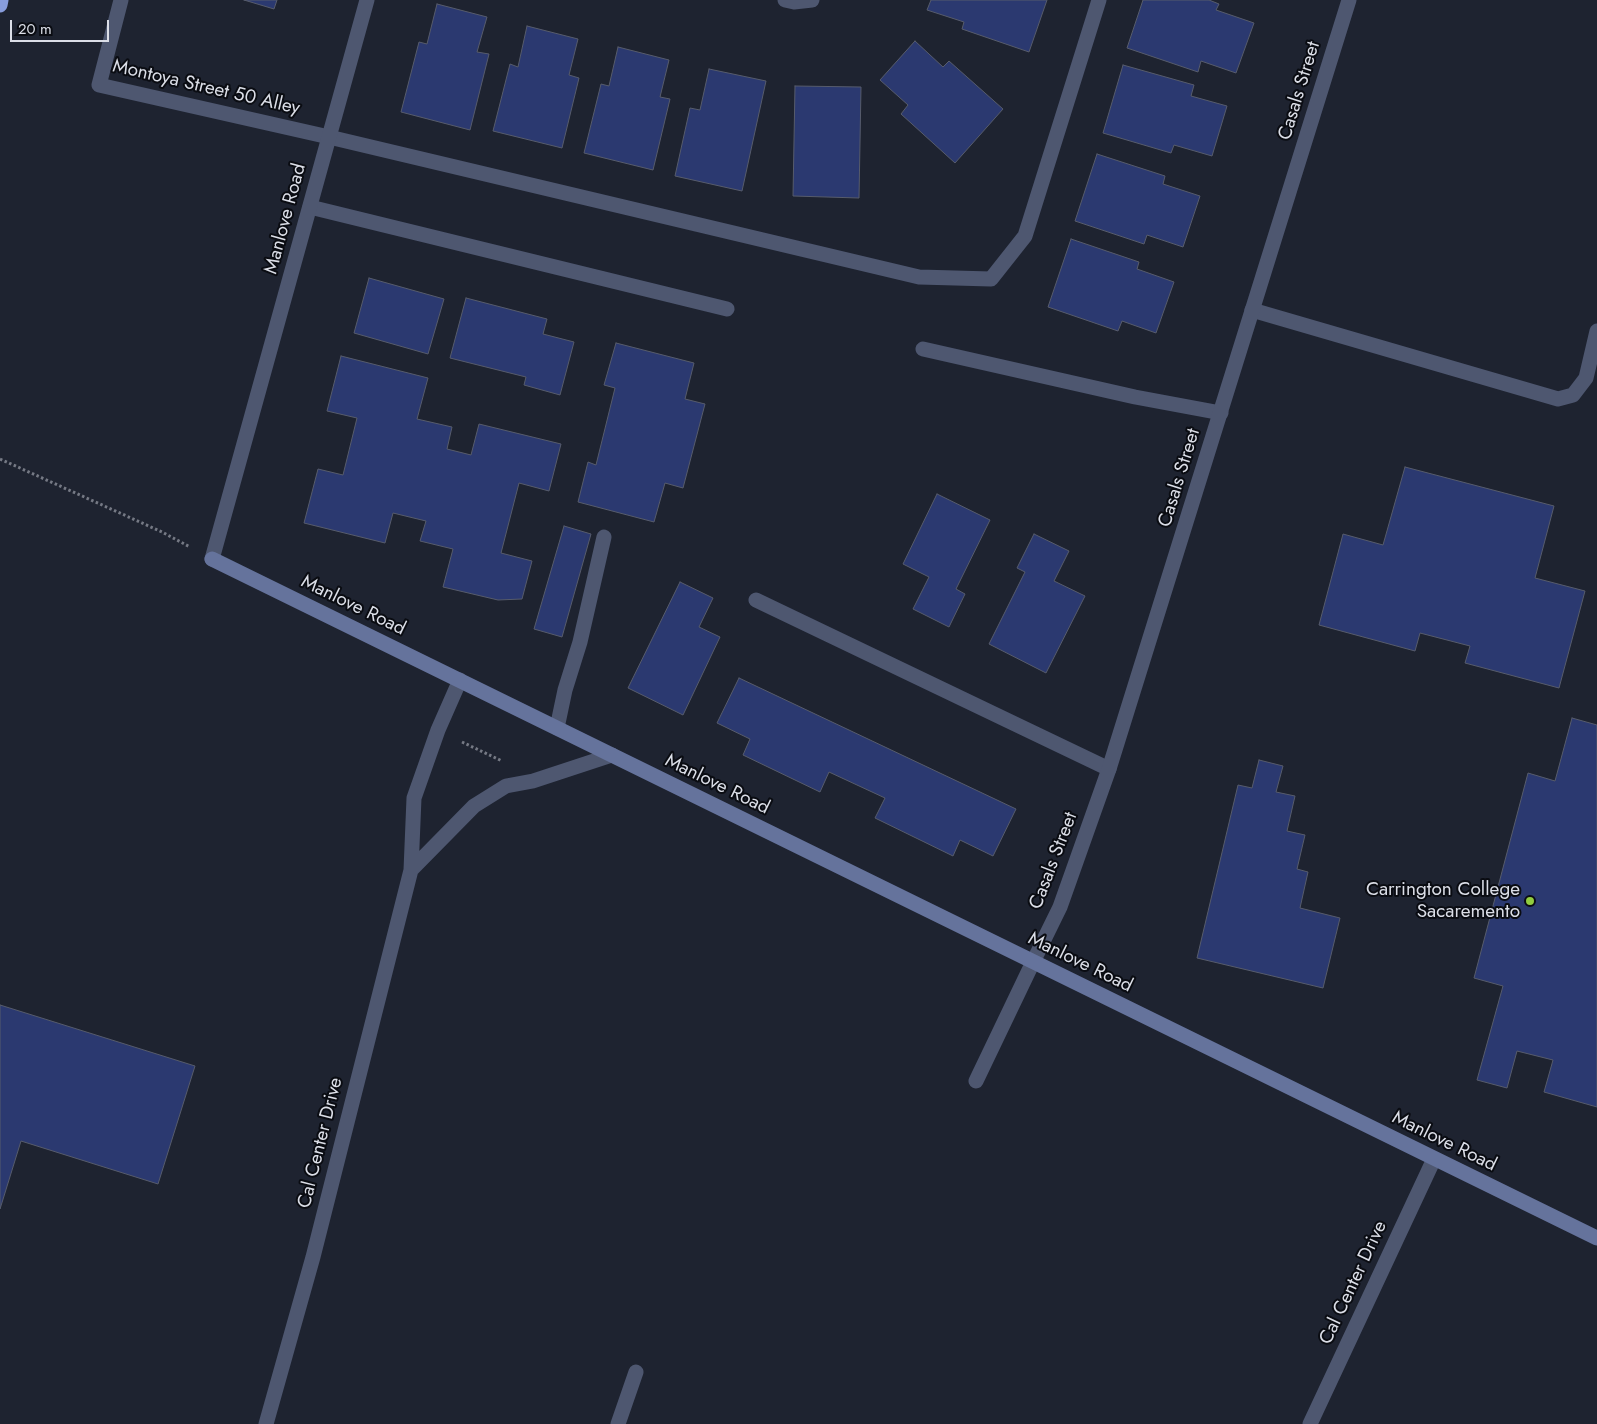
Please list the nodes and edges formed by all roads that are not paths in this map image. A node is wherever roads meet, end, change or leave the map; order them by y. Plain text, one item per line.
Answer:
1 (1, 0) edge
2 (121, 0) edge
3 (366, 0) edge
4 (785, 0) edge
5 (812, 0) edge
6 (1099, 0) edge
7 (1349, 0) edge
8 (0, 5) edge
9 (329, 138) junction
10 (310, 206) junction
11 (727, 309) dead end
12 (1252, 310) junction
13 (1597, 331) edge
14 (923, 349) dead end
15 (1222, 413) junction
16 (604, 536) dead end
17 (756, 600) dead end
18 (460, 680) junction
19 (557, 728) junction
20 (612, 755) junction
21 (1109, 769) junction
22 (411, 870) junction
23 (1033, 962) junction
24 (976, 1081) dead end
25 (1434, 1159) junction
26 (1597, 1238) edge
27 (636, 1372) dead end
28 (266, 1424) edge
29 (618, 1424) edge
30 (1310, 1424) edge

1 - 8 highway
2 - 9 street, Montoya Street 50 Alley
3 - 9 street, Manlove Road
4 - 5 street
6 - 9 street
7 - 12 street, Casals Street
9 - 10 street, Manlove Road
10 - 11 street
10 - 18 street, Manlove Road
12 - 13 street
12 - 15 street, Casals Street
14 - 15 street
15 - 21 street, Casals Street
16 - 19 street
17 - 21 street
18 - 19 street, Manlove Road
18 - 22 street, Cal Center Drive
19 - 20 street, Manlove Road
20 - 22 street
20 - 23 street, Manlove Road
21 - 23 street, Casals Street
22 - 28 street, Cal Center Drive
23 - 24 street, Casals Street
23 - 25 street, Manlove Road
25 - 26 street, Manlove Road
25 - 30 street, Cal Center Drive
27 - 29 street

